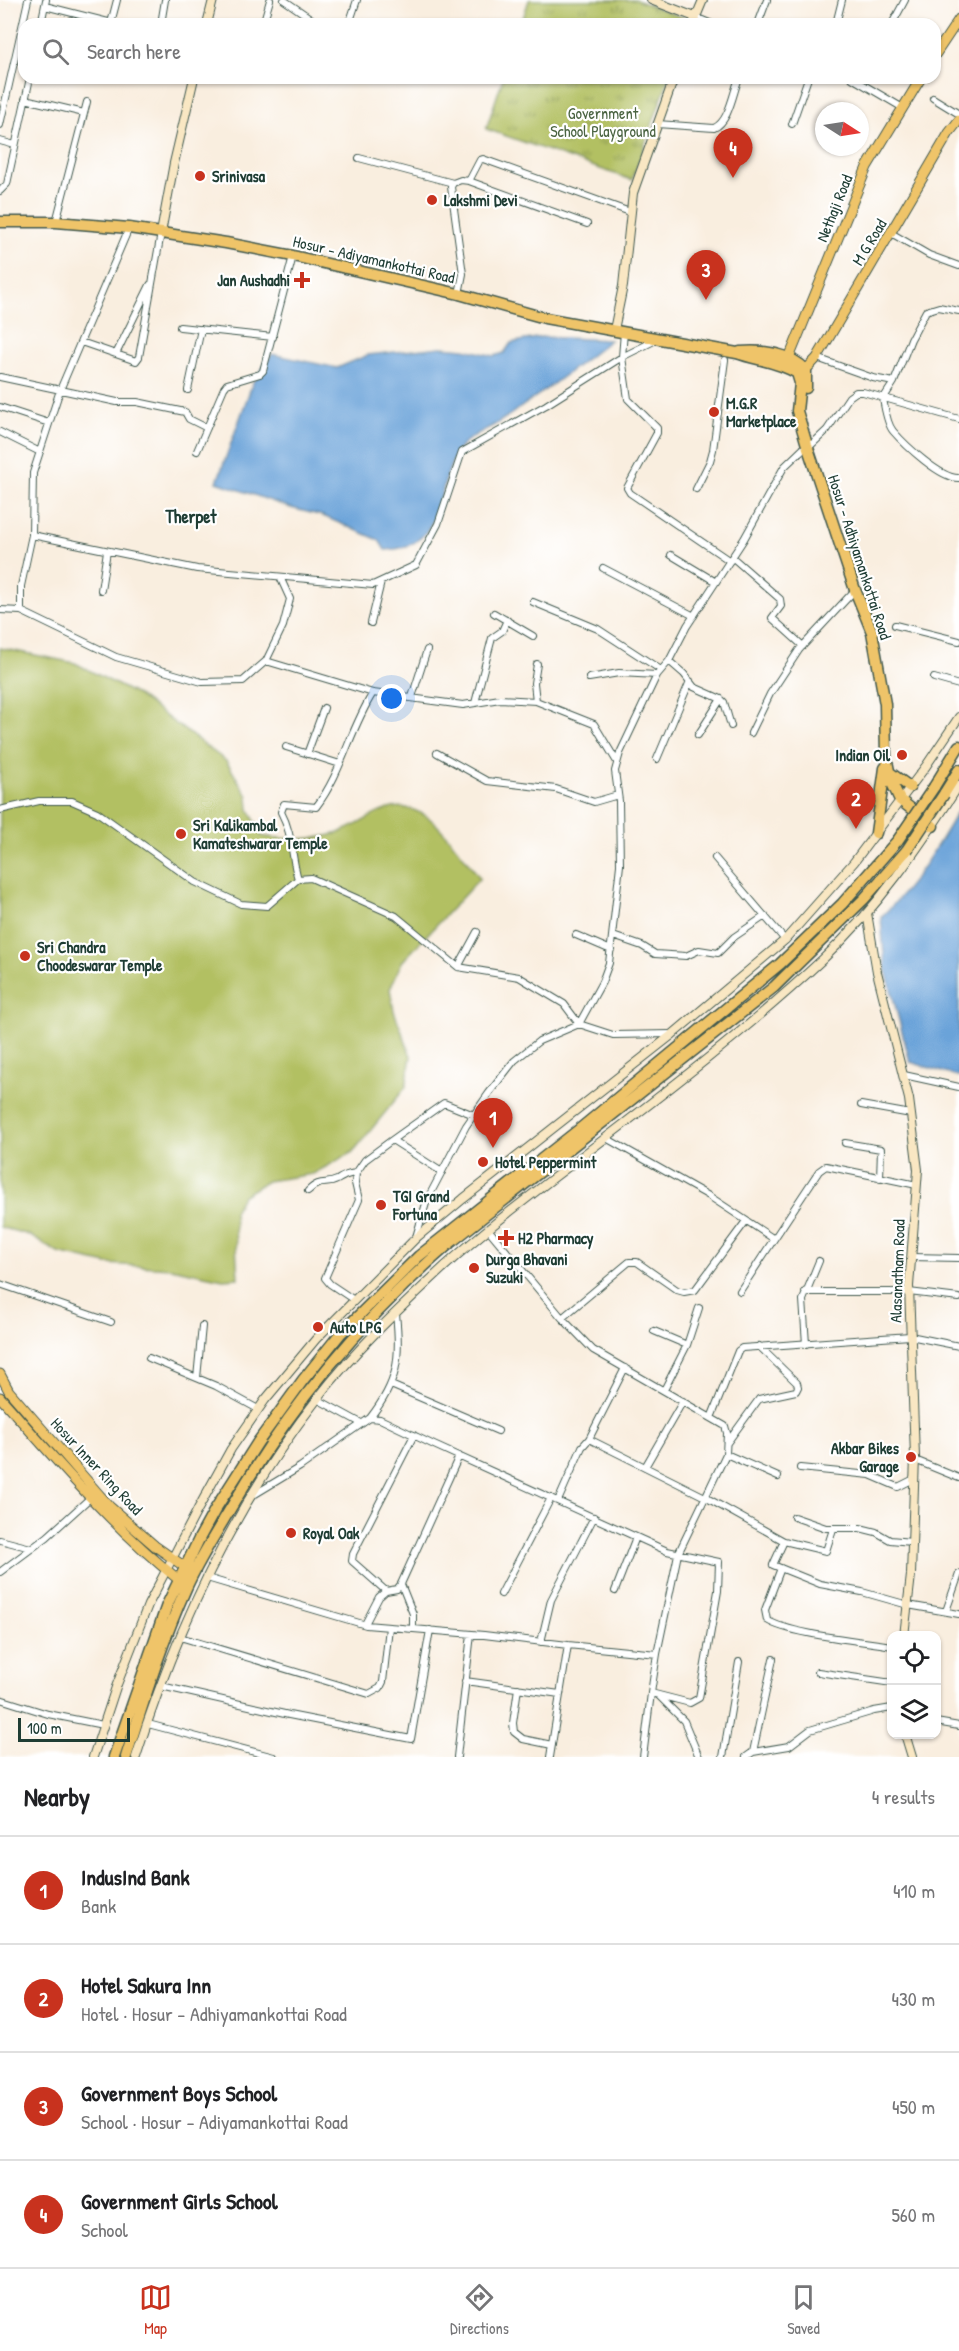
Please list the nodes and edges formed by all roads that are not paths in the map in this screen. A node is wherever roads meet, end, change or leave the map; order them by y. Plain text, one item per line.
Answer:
1 (28, 0) edge
2 (117, 0) edge
3 (165, 0) edge
4 (213, 0) edge
5 (270, 0) edge
6 (284, 0) edge
7 (357, 0) edge
8 (651, 0) edge
9 (702, 0) edge
10 (767, 0) edge
11 (842, 0) edge
12 (905, 0) edge
13 (46, 3) edge
14 (24, 18) edge
15 (42, 18) edge
16 (96, 18) edge
17 (114, 18) edge
18 (162, 18) edge
19 (208, 18) edge
20 (265, 18) edge
21 (310, 18) edge
22 (351, 18) edge
23 (688, 18) edge
24 (695, 18) edge
25 (760, 18) edge
26 (838, 18) edge
27 (895, 18) edge
28 (959, 19) edge
29 (18, 45) edge
30 (941, 46) edge
31 (29, 84) edge
32 (193, 84) edge
33 (672, 84) edge
34 (737, 84) edge
35 (806, 84) edge
36 (865, 84) edge
37 (917, 84) edge
38 (933, 98) dead end
39 (25, 99) junction
40 (87, 102) dead end
41 (903, 108) junction
42 (84, 113) junction
43 (959, 114) edge
44 (959, 120) edge
45 (657, 124) junction
46 (792, 124) dead end
47 (0, 125) edge
48 (0, 141) edge
49 (15, 145) junction
50 (359, 158) dead end
51 (469, 181) junction
52 (453, 183) junction
53 (0, 191) edge
54 (630, 212) junction
55 (0, 222) edge
56 (56, 222) junction
57 (587, 224) dead end
58 (129, 228) junction
59 (162, 232) junction
60 (891, 233) junction
61 (293, 256) junction
62 (959, 266) edge
63 (154, 277) junction
64 (459, 294) junction
65 (959, 311) edge
66 (180, 327) dead end
67 (201, 329) junction
68 (619, 331) junction
69 (273, 337) junction
70 (662, 337) junction
71 (81, 342) junction
72 (116, 354) junction
73 (622, 357) junction
74 (817, 358) junction
75 (725, 360) dead end
76 (788, 362) junction
77 (803, 373) junction
78 (0, 377) edge
79 (894, 382) junction
80 (60, 390) junction
81 (188, 390) dead end
82 (883, 399) junction
83 (0, 407) edge
84 (959, 419) edge
85 (49, 423) junction
86 (207, 428) junction
87 (0, 432) edge
88 (807, 447) junction
89 (196, 451) dead end
90 (40, 452) junction
91 (959, 478) edge
92 (696, 489) dead end
93 (32, 535) junction
94 (107, 551) junction
95 (671, 555) dead end
96 (731, 559) junction
97 (603, 568) dead end
98 (280, 577) junction
99 (381, 582) junction
100 (716, 582) junction
101 (101, 590) dead end
102 (855, 590) junction
103 (532, 603) dead end
104 (0, 610) edge
105 (21, 611) junction
106 (495, 613) dead end
107 (694, 616) junction
108 (507, 620) junction
109 (371, 623) dead end
110 (896, 625) dead end
111 (533, 636) dead end
112 (959, 641) edge
113 (803, 646) junction
114 (427, 650) dead end
115 (266, 661) junction
116 (669, 661) junction
117 (537, 664) dead end
118 (659, 672) junction
119 (589, 678) dead end
120 (934, 678) dead end
121 (690, 681) junction
122 (959, 685) edge
123 (373, 693) junction
124 (412, 697) junction
125 (721, 699) junction
126 (536, 700) junction
127 (475, 703) junction
128 (324, 708) dead end
129 (959, 717) edge
130 (731, 726) dead end
131 (751, 733) dead end
132 (698, 735) dead end
133 (959, 746) edge
134 (286, 747) dead end
135 (307, 753) junction
136 (437, 753) dead end
137 (886, 756) junction
138 (657, 759) dead end
139 (617, 762) junction
140 (339, 764) junction
141 (959, 770) edge
142 (889, 772) junction
143 (959, 785) edge
144 (910, 787) junction
145 (618, 795) junction
146 (900, 800) junction
147 (0, 810) edge
148 (933, 826) junction
149 (876, 833) junction
150 (715, 858) dead end
151 (298, 879) junction
152 (867, 913) junction
153 (765, 916) junction
154 (477, 932) dead end
155 (576, 935) dead end
156 (613, 936) junction
157 (785, 940) junction
158 (611, 950) junction
159 (458, 968) junction
160 (579, 1024) junction
161 (673, 1034) junction
162 (904, 1075) junction
163 (959, 1087) edge
164 (861, 1105) dead end
165 (911, 1114) junction
166 (474, 1115) junction
167 (606, 1138) junction
168 (392, 1140) junction
169 (845, 1143) dead end
170 (442, 1172) junction
171 (356, 1173) junction
172 (880, 1178) junction
173 (917, 1185) junction
174 (308, 1191) dead end
175 (746, 1221) junction
176 (488, 1229) junction
177 (416, 1238) junction
178 (774, 1239) junction
179 (911, 1257) junction
180 (959, 1258) edge
181 (819, 1262) dead end
182 (0, 1284) edge
183 (740, 1291) dead end
184 (805, 1292) junction
185 (909, 1292) junction
186 (959, 1299) edge
187 (354, 1300) junction
188 (699, 1308) dead end
189 (396, 1314) junction
190 (562, 1318) junction
191 (111, 1322) dead end
192 (202, 1326) dead end
193 (654, 1331) dead end
194 (910, 1336) junction
195 (806, 1344) junction
196 (687, 1345) junction
197 (759, 1346) junction
198 (959, 1346) edge
199 (149, 1358) dead end
200 (625, 1368) junction
201 (0, 1374) edge
202 (197, 1378) junction
203 (391, 1385) junction
204 (664, 1390) junction
205 (3, 1395) edge
206 (317, 1399) junction
207 (683, 1401) junction
208 (258, 1409) junction
209 (370, 1418) junction
210 (711, 1418) junction
211 (361, 1423) junction
212 (498, 1431) dead end
213 (414, 1436) junction
214 (589, 1438) junction
215 (726, 1444) junction
216 (726, 1454) junction
217 (459, 1456) junction
218 (915, 1460) junction
219 (645, 1467) junction
220 (800, 1468) dead end
221 (778, 1477) dead end
222 (959, 1478) edge
223 (914, 1479) junction
224 (252, 1497) junction
225 (705, 1497) junction
226 (90, 1498) junction
227 (555, 1500) junction
228 (594, 1517) junction
229 (794, 1517) dead end
230 (833, 1529) junction
231 (636, 1537) junction
232 (0, 1540) edge
233 (784, 1541) junction
234 (912, 1542) junction
235 (31, 1548) junction
236 (678, 1554) junction
237 (172, 1558) junction
238 (185, 1567) junction
239 (780, 1568) junction
240 (166, 1570) junction
241 (0, 1571) edge
242 (959, 1574) edge
243 (207, 1578) junction
244 (179, 1580) junction
245 (401, 1584) junction
246 (386, 1591) junction
247 (615, 1591) dead end
248 (501, 1594) dead end
249 (908, 1605) junction
250 (946, 1611) junction
251 (959, 1614) edge
252 (365, 1624) junction
253 (389, 1627) junction
254 (413, 1629) junction
255 (430, 1630) junction
256 (905, 1631) edge
257 (471, 1634) junction
258 (180, 1637) junction
259 (541, 1642) junction
260 (568, 1645) junction
261 (887, 1645) edge
262 (657, 1654) junction
263 (773, 1659) dead end
264 (739, 1662) dead end
265 (818, 1672) dead end
266 (465, 1681) junction
267 (887, 1682) edge
268 (161, 1686) junction
269 (518, 1688) junction
270 (560, 1694) junction
271 (655, 1694) junction
272 (0, 1700) edge
273 (887, 1709) edge
274 (941, 1723) edge
275 (148, 1724) junction
276 (103, 1725) junction
277 (959, 1726) edge
278 (907, 1739) edge
279 (552, 1745) junction
280 (753, 1752) junction
281 (93, 1757) edge
282 (114, 1757) edge
283 (126, 1757) edge
284 (136, 1757) edge
285 (274, 1757) edge
286 (456, 1757) edge
287 (550, 1757) edge
288 (643, 1757) edge
289 (699, 1757) edge
290 (723, 1757) edge
291 (746, 1757) edge
292 (912, 1757) edge

1 - 14 street
2 - 17 street
3 - 18 street
4 - 19 street
5 - 20 street
6 - 21 street
7 - 22 street
8 - 23 street
9 - 24 street
10 - 25 street
11 - 26 street
12 - 27 street
13 - 15 street
13 - 16 street
28 - 30 main road
29 - 47 street
31 - 39 street
32 - 59 street
33 - 45 street
34 - 45 street
35 - 46 street
36 - 41 street
37 - 41 main road, Nethaji Road
38 - 43 street
39 - 42 street
39 - 49 street
40 - 42 street
41 - 76 main road, Nethaji Road
42 - 56 street
44 - 60 main road, M G Road
45 - 54 street
48 - 49 street
49 - 53 street
50 - 52 street
51 - 52 street
51 - 54 street
51 - 57 street
52 - 64 street
54 - 68 street
55 - 56 highway, Hosur - Adiyamankottai Road
56 - 58 highway, Hosur - Adiyamankottai Road
58 - 59 highway, Hosur - Adiyamankottai Road
58 - 71 street
59 - 61 highway, Hosur - Adiyamankottai Road
59 - 63 street
60 - 62 street
60 - 74 main road, M G Road
61 - 64 highway, Hosur - Adiyamankottai Road
61 - 69 street
63 - 72 street
63 - 72 street
64 - 68 highway, Hosur - Adiyamankottai Road
65 - 79 street
66 - 67 street
67 - 69 street
67 - 81 street
68 - 70 highway, Hosur - Adiyamankottai Road
68 - 73 street
69 - 86 street
70 - 73 street
70 - 76 highway, Hosur - Adiyamankottai Road
71 - 72 street
71 - 80 street
73 - 96 street
73 - 99 street
74 - 77 main road, M G Road
74 - 79 street
75 - 92 street
76 - 77 highway
77 - 88 highway, Hosur - Adhiyamankottai Road
78 - 80 street
79 - 82 street
80 - 85 street
80 - 86 street
82 - 84 street
82 - 88 street
82 - 91 street
83 - 85 street
85 - 90 street
86 - 89 street
87 - 90 street
88 - 96 street
88 - 102 highway, Hosur - Adhiyamankottai Road
90 - 93 street
93 - 94 street
93 - 105 street
94 - 98 street
94 - 101 street
95 - 100 street
96 - 100 street
96 - 113 street
97 - 107 street
98 - 99 street
98 - 115 street
99 - 109 street
100 - 107 street
102 - 113 street
102 - 137 highway, Hosur - Adhiyamankottai Road
103 - 118 street
104 - 105 street
105 - 115 street
106 - 108 street
107 - 116 street
108 - 111 street
108 - 127 street
110 - 112 street
113 - 131 street
114 - 124 street
115 - 123 street
116 - 118 street
116 - 121 street
117 - 126 street
118 - 119 street
118 - 139 street
120 - 122 street
121 - 125 street
121 - 138 street
123 - 124 street
123 - 140 street
124 - 127 street
125 - 130 street
125 - 132 street
126 - 127 street
126 - 139 street
128 - 135 street
129 - 144 street
133 - 238 highway, bridge
134 - 135 street
135 - 140 street
136 - 145 street
137 - 142 highway, Hosur - Adhiyamankottai Road
137 - 149 highway
139 - 145 street
140 - 151 street
141 - 283 highway, bridge
142 - 144 highway
142 - 146 highway, Hosur - Adhiyamankottai Road
143 - 148 street
144 - 146 street
145 - 156 street
146 - 148 highway
146 - 149 street
147 - 151 street
148 - 152 street
149 - 157 street
150 - 153 street
151 - 159 street
152 - 162 street, Alasanatham Road
152 - 167 street
153 - 156 street
153 - 157 street
154 - 159 street
155 - 158 street
156 - 158 street
157 - 161 street
158 - 160 street
159 - 160 street
160 - 161 street
160 - 166 street
161 - 177 street
162 - 163 street
162 - 165 street, Alasanatham Road
164 - 165 street
165 - 173 street, Alasanatham Road
166 - 168 street
166 - 170 street
167 - 175 street
167 - 176 street
168 - 170 street
168 - 171 street
169 - 172 street
170 - 177 street
171 - 174 street
171 - 187 street
172 - 173 street
172 - 178 street
173 - 179 street, Alasanatham Road
175 - 178 street
175 - 190 street
176 - 189 street
176 - 190 street
177 - 187 street
178 - 183 street
179 - 180 street
179 - 185 street, Alasanatham Road
181 - 184 street
182 - 191 street
184 - 185 street
184 - 195 street
185 - 186 street
185 - 194 street, Alasanatham Road
187 - 208 street
188 - 196 street
189 - 203 street
189 - 206 street
190 - 200 street
192 - 202 street
193 - 196 street
194 - 195 street
194 - 198 street
194 - 218 street, Alasanatham Road
195 - 197 street
196 - 204 street
197 - 210 street
197 - 215 street
199 - 202 street
200 - 204 street
200 - 214 street
201 - 205 main road, Hosur Inner Ring Road
202 - 208 street
203 - 209 street
203 - 212 street
204 - 207 street
205 - 226 main road, Hosur Inner Ring Road
205 - 237 main road, Hosur Inner Ring Road
206 - 211 street
206 - 224 street
207 - 210 street
207 - 219 street
208 - 237 street
209 - 211 street
209 - 213 street
210 - 215 street
211 - 224 street
213 - 217 street
213 - 246 street
214 - 219 street
214 - 227 street
215 - 216 street
216 - 221 street
216 - 225 street
217 - 227 street
217 - 245 street
218 - 222 street
218 - 223 street, Alasanatham Road
219 - 225 street
220 - 223 street
223 - 234 street, Alasanatham Road
224 - 243 street
225 - 233 street
225 - 236 street
226 - 235 street
226 - 240 main road, Hosur Inner Ring Road
227 - 228 street
227 - 248 street
228 - 231 street
228 - 259 street
229 - 230 street
230 - 233 street
230 - 234 street
231 - 236 street
231 - 247 street
232 - 235 street
233 - 239 street
234 - 249 street, Alasanatham Road
235 - 241 street
236 - 262 street
236 - 271 street
237 - 238 main road, Hosur Inner Ring Road
237 - 240 street
238 - 244 highway
239 - 249 street
239 - 261 street
240 - 244 main road, Hosur Inner Ring Road
240 - 276 street
242 - 250 street
243 - 252 street
243 - 258 street
244 - 282 highway
245 - 246 street
245 - 254 street
246 - 252 street
249 - 250 street
249 - 256 street, Alasanatham Road
250 - 251 street
252 - 253 street
253 - 254 street
253 - 258 street
254 - 255 street
255 - 257 street
255 - 268 street
257 - 259 street
257 - 266 street
258 - 268 street
259 - 260 street
260 - 262 street
260 - 270 street
262 - 271 street
263 - 280 street
264 - 290 street
265 - 267 street
266 - 269 street
266 - 286 street
268 - 275 street
269 - 270 street
269 - 279 street
270 - 279 street
271 - 288 street
271 - 289 street
272 - 276 street
273 - 280 street
274 - 277 street
275 - 284 street
275 - 285 street
276 - 281 street
278 - 292 street
279 - 287 street
280 - 291 street

